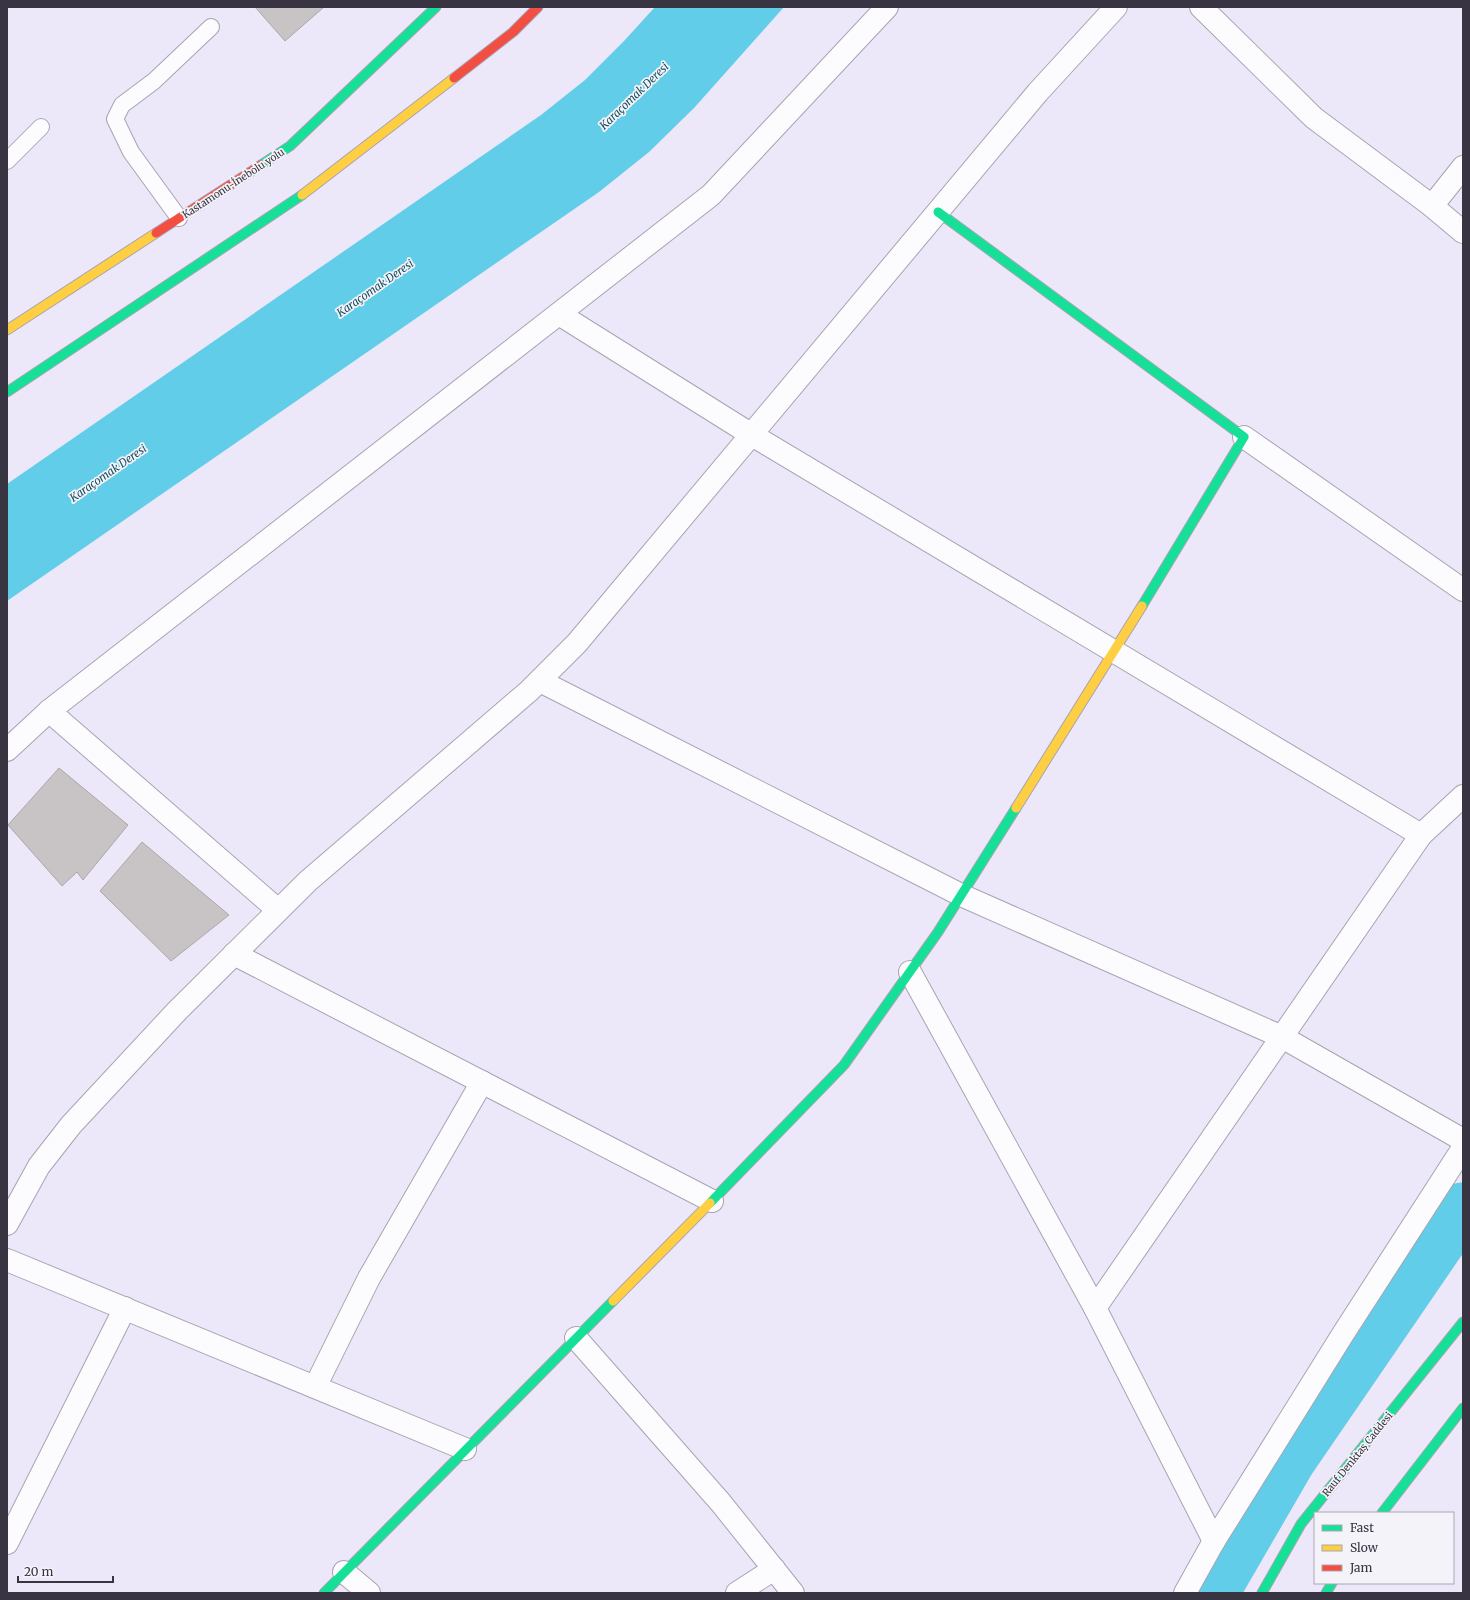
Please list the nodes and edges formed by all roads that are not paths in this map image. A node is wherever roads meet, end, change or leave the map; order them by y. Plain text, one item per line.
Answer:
1 (436, 7) edge
2 (538, 7) edge
3 (887, 7) edge
4 (1116, 7) edge
5 (1201, 7) edge
6 (211, 27) dead end
7 (41, 128) dead end
8 (7, 161) edge
9 (1463, 167) edge
10 (1432, 206) junction
11 (938, 212) junction
12 (179, 218) junction
13 (1463, 232) edge
14 (559, 314) junction
15 (7, 330) edge
16 (7, 392) edge
17 (752, 435) junction
18 (1244, 438) junction
19 (1463, 590) edge
20 (1114, 651) junction
21 (540, 681) junction
22 (48, 711) junction
23 (7, 750) edge
24 (1463, 796) edge
25 (1421, 835) junction
26 (961, 895) junction
27 (278, 910) junction
28 (234, 954) junction
29 (910, 972) junction
30 (1282, 1037) junction
31 (482, 1082) junction
32 (1463, 1140) edge
33 (1463, 1148) edge
34 (712, 1201) junction
35 (7, 1224) edge
36 (7, 1260) edge
37 (125, 1308) junction
38 (1095, 1308) junction
39 (1463, 1322) edge
40 (576, 1338) junction
41 (315, 1387) junction
42 (1463, 1408) edge
43 (464, 1449) junction
44 (1383, 1512) edge
45 (1214, 1541) junction
46 (7, 1543) edge
47 (774, 1569) junction
48 (344, 1572) junction
49 (1331, 1584) edge
50 (324, 1593) edge
51 (369, 1593) edge
52 (737, 1593) edge
53 (793, 1593) edge
54 (1185, 1593) edge
55 (1262, 1593) edge
56 (1326, 1593) edge

1 - 12 street, Kastamonu-İnebolu yolu
2 - 16 street
3 - 14 street
4 - 11 street
5 - 10 street
6 - 12 lane
7 - 8 lane
9 - 10 street
10 - 13 street
11 - 17 street
11 - 18 street
12 - 15 street, Kastamonu-İnebolu yolu
14 - 17 street
14 - 22 street
17 - 20 street
17 - 21 street
18 - 19 street
18 - 20 street
20 - 25 street
20 - 26 street
21 - 26 street
21 - 27 street
22 - 23 street
22 - 27 street
24 - 25 street
25 - 30 street
26 - 29 street
26 - 30 street
27 - 28 street
28 - 31 street
28 - 35 street
29 - 34 street
29 - 38 street
30 - 32 street
30 - 38 street
31 - 34 street
31 - 41 street
33 - 45 street
34 - 40 street
36 - 37 street
37 - 41 street
37 - 46 street
38 - 45 street
39 - 55 street, Rauf Denktaş Caddesi
40 - 43 street
40 - 47 street
41 - 43 street
42 - 44 street
43 - 48 street
45 - 54 street
47 - 52 street
47 - 53 street
48 - 50 street
48 - 51 street
49 - 56 street

